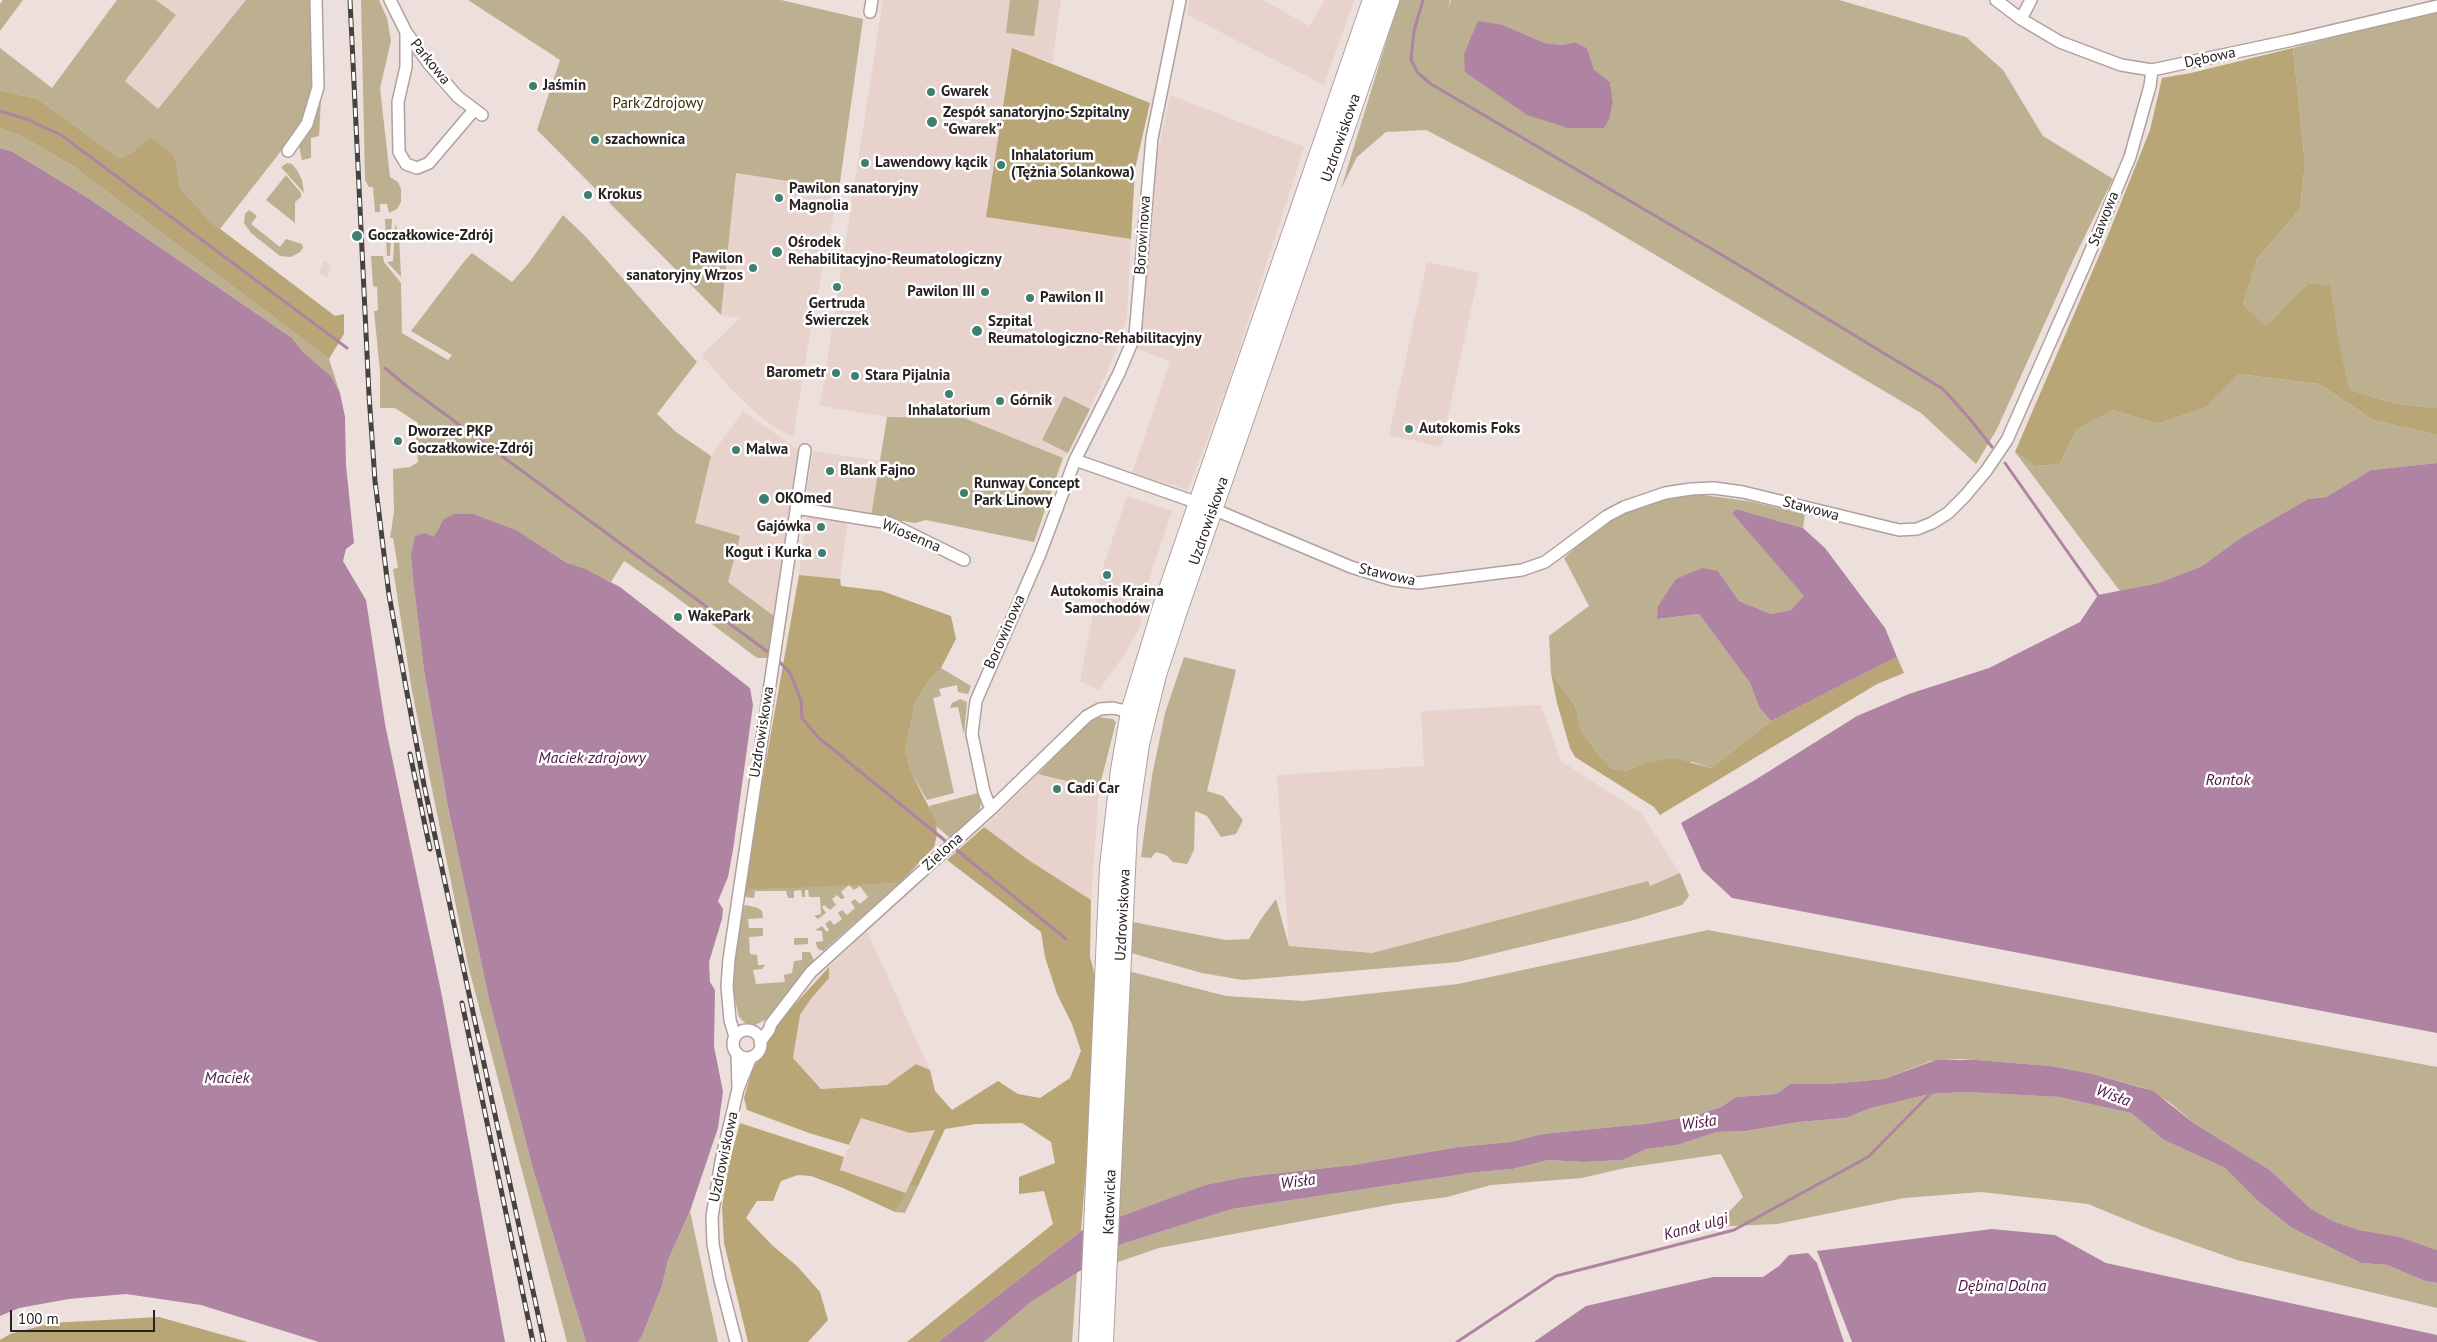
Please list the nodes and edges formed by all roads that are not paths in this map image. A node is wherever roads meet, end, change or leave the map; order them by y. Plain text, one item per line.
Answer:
1 (316, 0) edge
2 (390, 0) edge
3 (872, 0) edge
4 (1180, 0) edge
5 (1372, 0) edge
6 (1390, 0) edge
7 (1996, 0) edge
8 (2031, 0) edge
9 (2437, 6) edge
10 (870, 12) dead end
11 (2021, 18) junction
12 (406, 32) junction
13 (2152, 70) junction
14 (288, 151) dead end
15 (804, 450) dead end
16 (1075, 460) junction
17 (1205, 506) junction
18 (796, 508) junction
19 (964, 560) dead end
20 (1130, 712) junction
21 (991, 809) junction
22 (771, 1024) junction
23 (744, 1033) junction
24 (760, 1042) junction
25 (737, 1053) junction
26 (751, 1057) junction
27 (1108, 1062) junction
28 (738, 1088) junction
29 (1096, 1338) edge
30 (736, 1342) edge

1 - 14 street
2 - 12 street, Parkowa
3 - 10 street
4 - 16 street, Borowinowa
5 - 17 main road, Uzdrowiskowa
6 - 17 main road, Uzdrowiskowa
7 - 11 street, Dębowa
8 - 11 street
9 - 13 street, Dębowa
11 - 13 street, Dębowa
12 - 12 street, Parkowa
13 - 17 street, Stawowa
15 - 18 street, Uzdrowiskowa
16 - 17 street
16 - 21 street, Borowinowa
17 - 20 main road, Uzdrowiskowa
17 - 27 main road, Uzdrowiskowa
18 - 19 street, Wiosenna
18 - 23 street, Uzdrowiskowa
20 - 21 street, Zielona
20 - 27 main road, Uzdrowiskowa
21 - 22 street, Zielona
22 - 23 street, Zielona
22 - 24 street, Zielona
23 - 24 street
23 - 25 street
24 - 26 street
25 - 26 street
25 - 28 street, Uzdrowiskowa
26 - 28 street, Uzdrowiskowa
27 - 29 main road, Katowicka
28 - 30 street, Uzdrowiskowa

